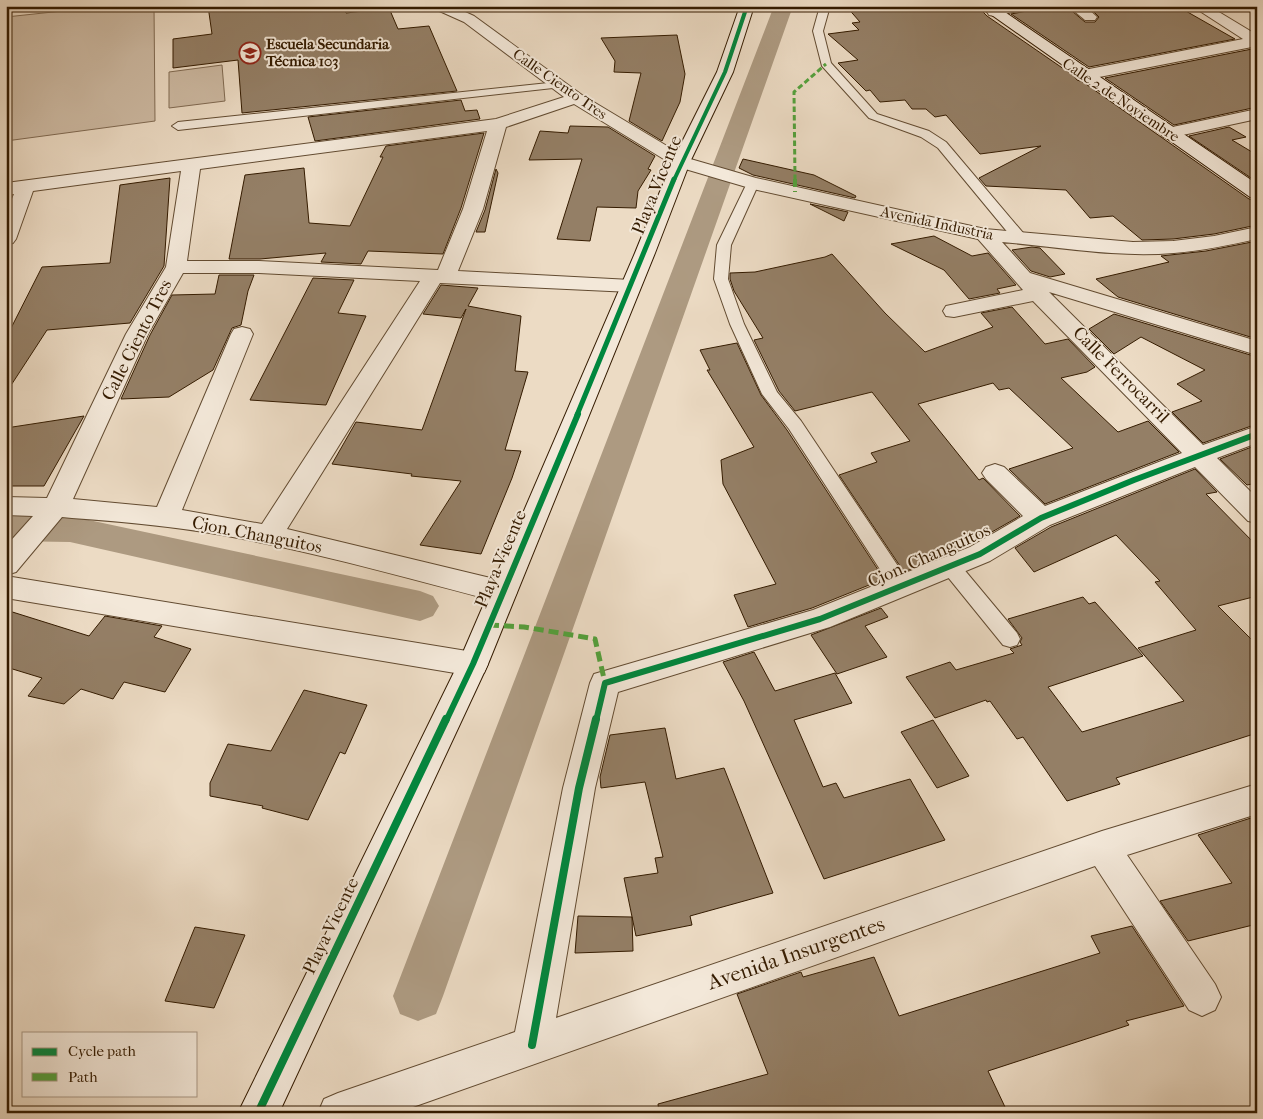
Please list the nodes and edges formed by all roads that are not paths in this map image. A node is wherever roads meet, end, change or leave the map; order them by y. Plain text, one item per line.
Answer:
1 (440, 6) edge
2 (747, 6) edge
3 (826, 6) edge
4 (1022, 6) edge
5 (1075, 6) edge
6 (1199, 6) edge
7 (990, 9) edge
8 (1090, 17) dead end
9 (1256, 41) edge
10 (1084, 75) junction
11 (558, 85) junction
12 (576, 98) junction
13 (1257, 114) edge
14 (498, 124) junction
15 (178, 126) dead end
16 (1169, 133) junction
17 (687, 164) junction
18 (191, 165) junction
19 (747, 181) junction
20 (26, 186) junction
21 (6, 189) edge
22 (1257, 193) edge
23 (1257, 233) edge
24 (985, 235) junction
25 (1018, 237) junction
26 (6, 239) edge
27 (1214, 242) junction
28 (1257, 252) edge
29 (176, 267) junction
30 (439, 278) junction
31 (1031, 285) junction
32 (631, 286) junction
33 (954, 310) dead end
34 (242, 334) dead end
35 (1257, 348) edge
36 (1257, 434) edge
37 (1200, 454) junction
38 (995, 474) dead end
39 (6, 506) edge
40 (52, 513) junction
41 (1257, 514) edge
42 (166, 517) junction
43 (1041, 518) junction
44 (269, 535) junction
45 (6, 565) edge
46 (950, 566) junction
47 (901, 586) junction
48 (6, 588) edge
49 (503, 592) junction
50 (1010, 639) dead end
51 (473, 664) junction
52 (1257, 799) edge
53 (1102, 847) junction
54 (1202, 997) dead end
55 (532, 1045) junction
56 (258, 1113) edge
57 (338, 1113) edge

1 - 11 street, Calle Ciento Tres
2 - 17 street, Playa Vicente
3 - 25 lane
4 - 7 street
5 - 8 street
6 - 9 street
7 - 10 street, Calle 2 de Noviembre
9 - 10 street
10 - 16 street, Calle 2 de Noviembre
11 - 12 street, Calle Ciento Tres
11 - 15 lane
12 - 14 street
12 - 17 street, Calle Ciento Tres
13 - 16 street
14 - 18 street
14 - 30 street
16 - 22 street, Calle 2 de Noviembre
17 - 19 street, Avenida Industria
17 - 32 street, Playa Vicente
18 - 20 street
18 - 29 street, Calle Ciento Tres
19 - 24 street, Avenida Industria
19 - 47 lane
20 - 21 street
20 - 26 street
23 - 27 street, Avenida Industria
24 - 25 street, Avenida Industria
24 - 31 street, Calle Ferrocarril
25 - 27 street, Avenida Industria
27 - 28 street
29 - 30 street
29 - 40 street, Calle Ciento Tres
30 - 32 street
30 - 44 street
31 - 33 street
31 - 35 street
31 - 37 street, Calle Ferrocarril
32 - 49 street, Playa Vicente
34 - 42 street
36 - 37 street, Cjon. Changuitos
37 - 41 street, Calle Ferrocarril
37 - 43 street, Cjon. Changuitos
38 - 43 street
39 - 40 street, Cjon. Changuitos
40 - 42 street, Cjon. Changuitos
40 - 45 street, Calle Ciento Tres
42 - 44 street, Cjon. Changuitos
43 - 46 street, Cjon. Changuitos
44 - 49 street, Cjon. Changuitos
46 - 47 street, Cjon. Changuitos
46 - 50 lane
47 - 55 street, Cjon. Changuitos
48 - 51 street
49 - 51 street, Playa Vicente
51 - 56 street, Playa Vicente
52 - 53 street, Avenida Insurgentes
53 - 54 street
53 - 55 street, Avenida Insurgentes
55 - 57 street, Avenida Insurgentes

